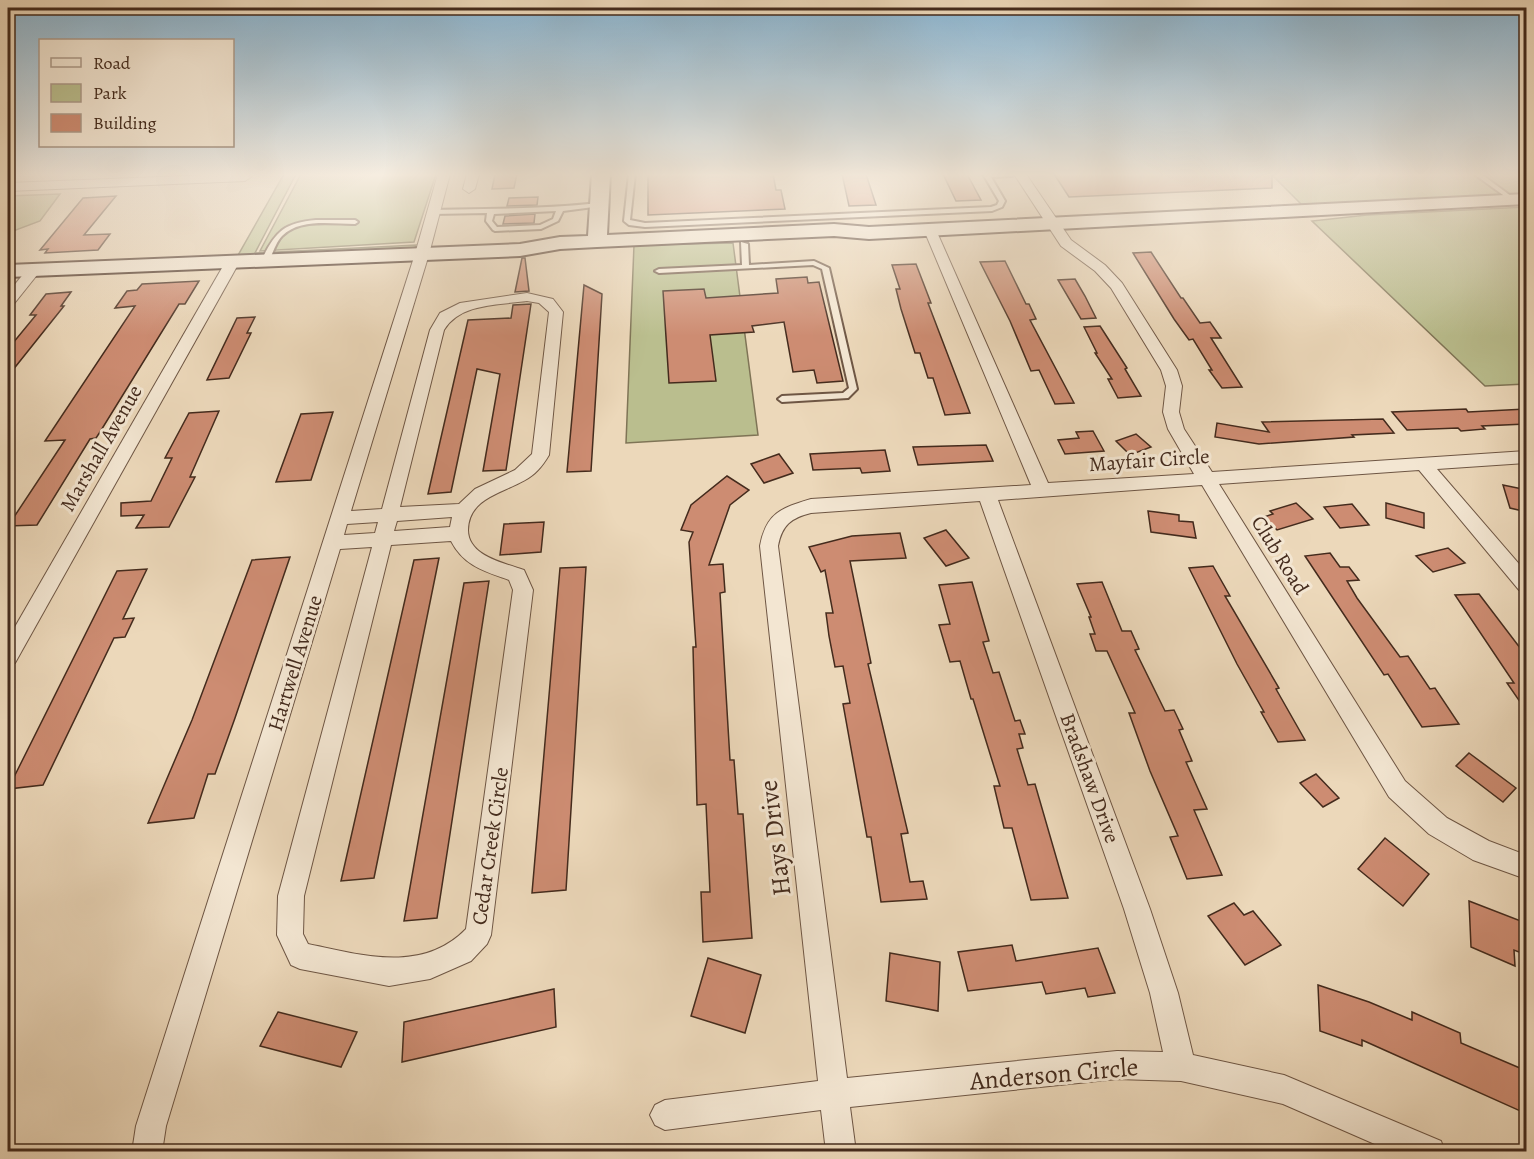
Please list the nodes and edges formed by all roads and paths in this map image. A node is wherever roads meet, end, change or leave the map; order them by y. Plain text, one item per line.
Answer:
1 (291, 228) edge
2 (428, 228) edge
3 (493, 228) edge
4 (530, 228) edge
5 (598, 228) edge
6 (963, 228) edge
7 (1055, 228) edge
8 (930, 230) junction
9 (869, 232) junction
10 (597, 241) junction
11 (744, 244) junction
12 (527, 249) junction
13 (422, 254) junction
14 (266, 259) junction
15 (233, 261) junction
16 (747, 267) junction
17 (34, 270) junction
18 (8, 271) edge
19 (659, 271) dead end
20 (10, 297) edge
21 (782, 399) dead end
22 (1527, 457) edge
23 (1424, 465) junction
24 (1207, 479) junction
25 (1042, 490) junction
26 (987, 494) junction
27 (464, 510) junction
28 (390, 515) junction
29 (339, 518) junction
30 (778, 519) joint
31 (460, 533) junction
32 (384, 538) junction
33 (332, 543) junction
34 (1527, 585) edge
35 (8, 657) edge
36 (1527, 867) edge
37 (1181, 1067) junction
38 (834, 1094) junction
39 (665, 1115) dead end
40 (147, 1152) edge
41 (841, 1152) edge
42 (1430, 1152) edge

1 - 14 lane
2 - 13 street, Hartwell Avenue
3 - 4 lane
5 - 10 main road
6 - 8 main road
7 - 24 street, Club Road
8 - 9 main road
8 - 25 street
9 - 10 main road
9 - 11 main road
10 - 12 main road
11 - 12 main road
11 - 16 lane
12 - 13 main road
13 - 14 main road
13 - 29 street, Hartwell Avenue
14 - 15 main road
15 - 17 main road
15 - 35 street, Marshall Avenue
16 - 19 lane
16 - 21 lane
17 - 18 main road
17 - 20 street
22 - 23 street, Mayfair Circle
23 - 24 street, Mayfair Circle
23 - 34 street
24 - 25 street, Mayfair Circle
24 - 36 street, Club Road
25 - 26 street, Mayfair Circle
26 - 30 street, Mayfair Circle
26 - 37 street, Bradshaw Drive
27 - 28 street
27 - 28 street, Cedar Creek Circle
27 - 31 street
28 - 29 street
28 - 32 street, Cedar Creek Circle
29 - 33 street, Hartwell Avenue
30 - 38 street, Hays Drive
31 - 32 street
31 - 32 street, Cedar Creek Circle
32 - 33 street
33 - 40 street, Hartwell Avenue
37 - 38 street, Anderson Circle
37 - 42 street, Anderson Circle
38 - 39 street, Anderson Circle
38 - 41 street, Hays Drive

